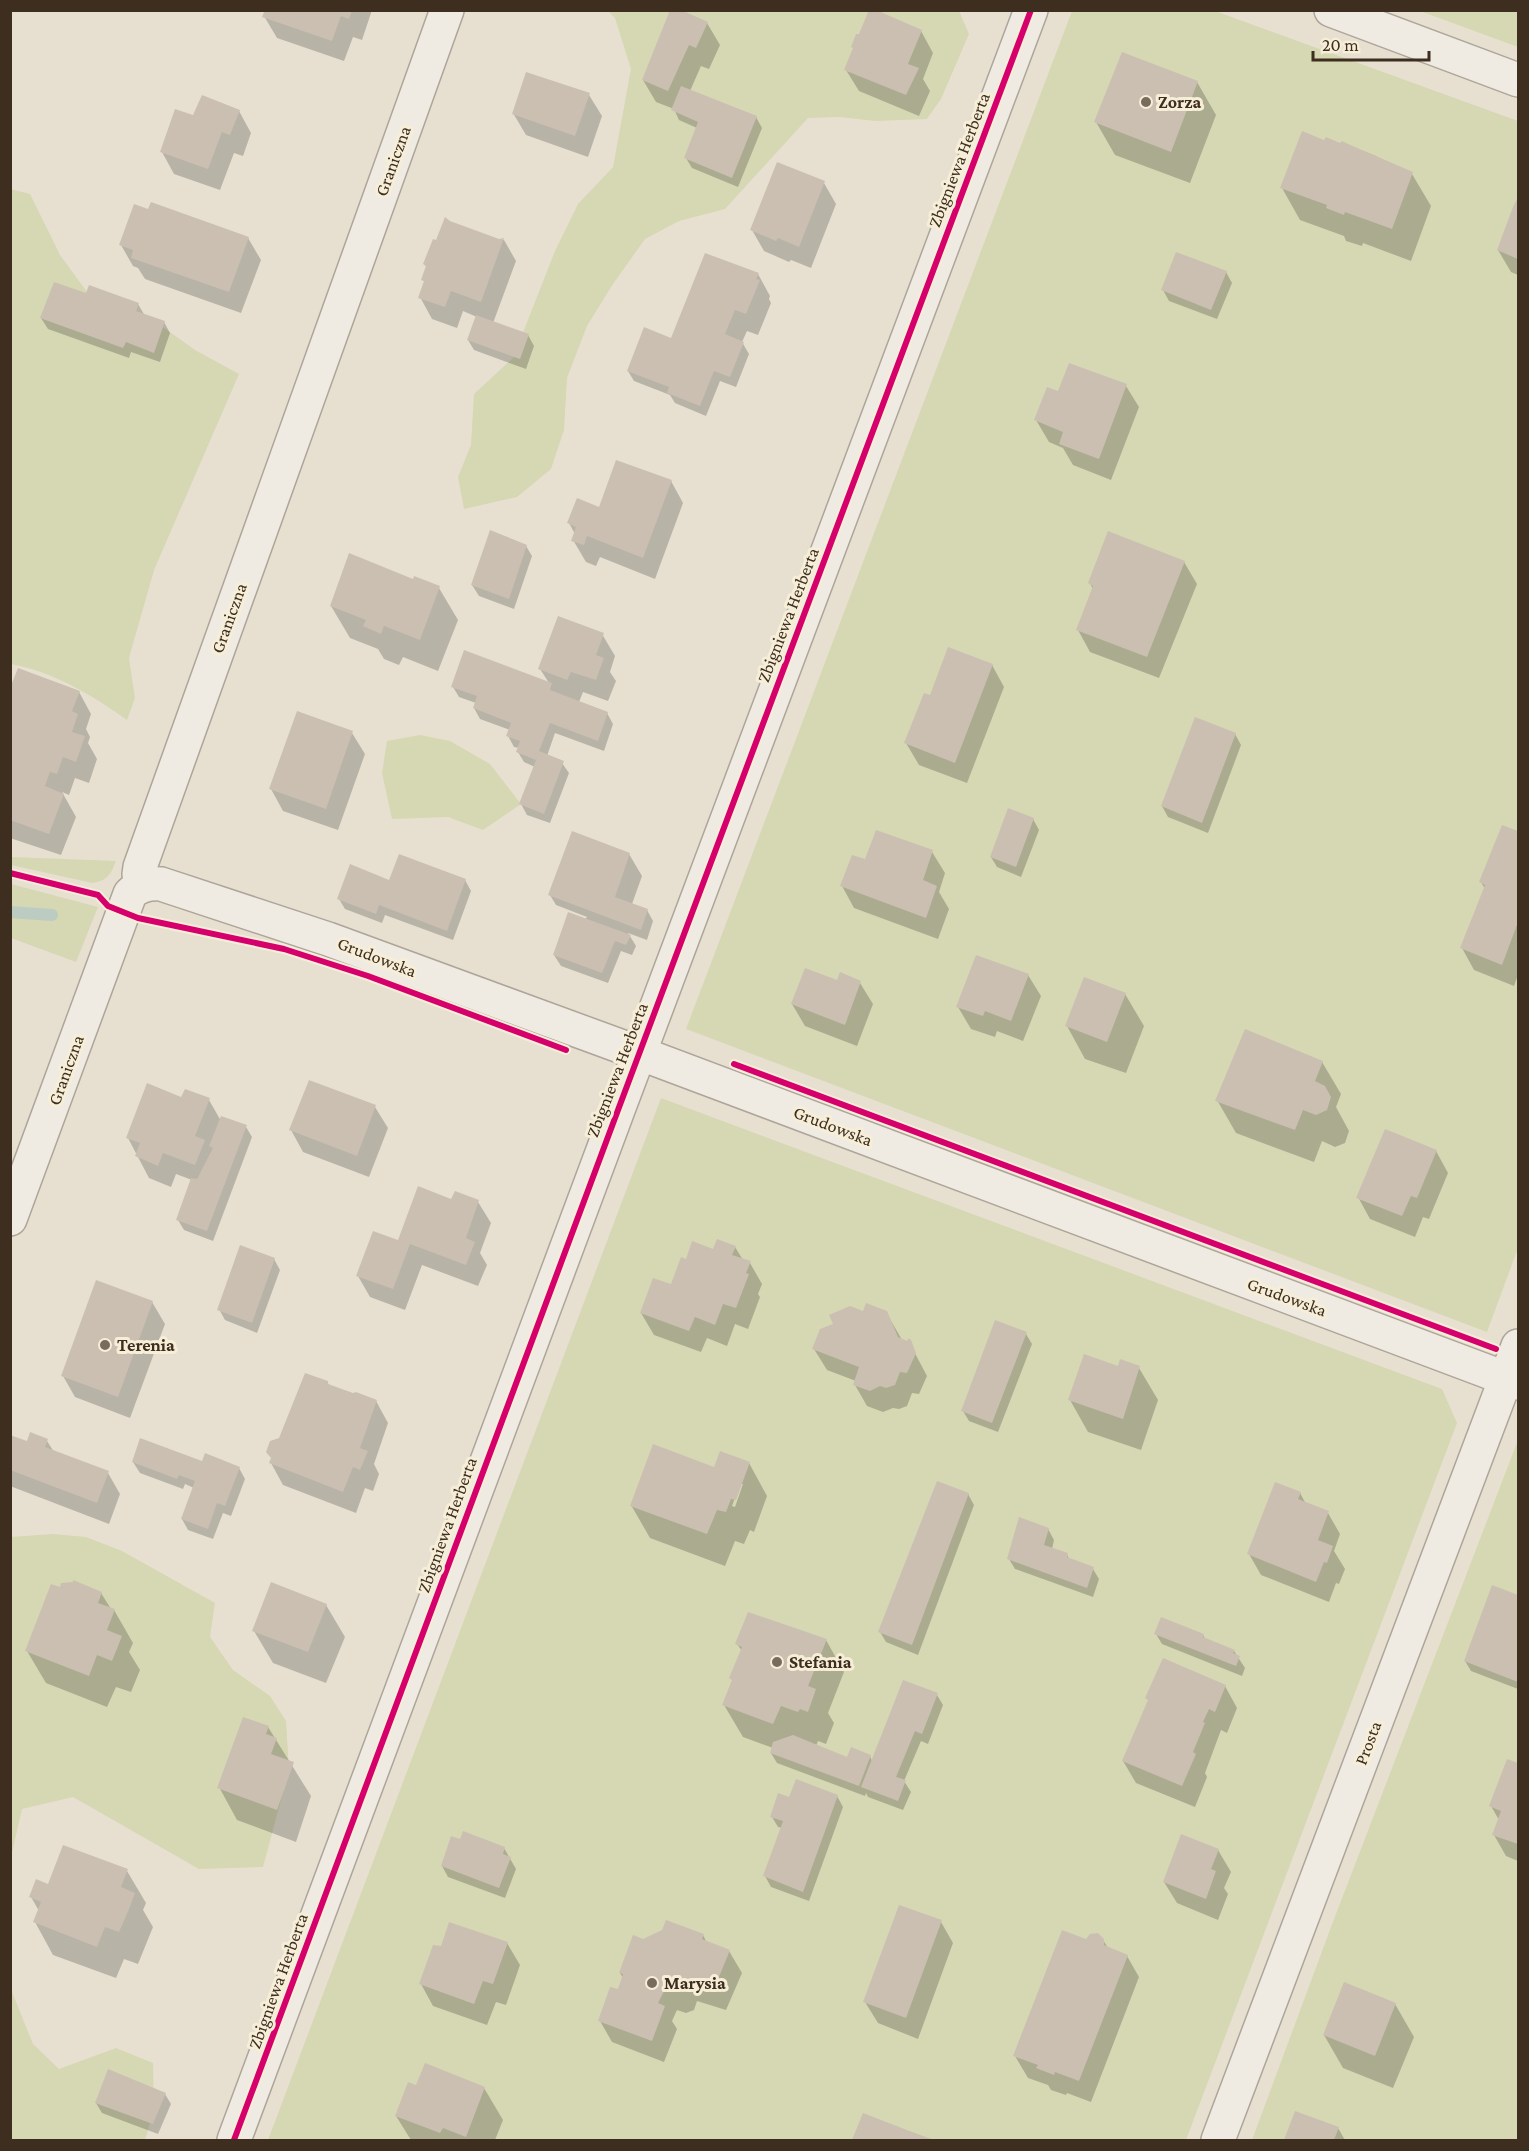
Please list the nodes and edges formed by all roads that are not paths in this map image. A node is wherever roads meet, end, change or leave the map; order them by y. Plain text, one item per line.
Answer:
1 (447, 10) edge
2 (1031, 10) edge
3 (1331, 10) edge
4 (1518, 80) edge
5 (143, 885) junction
6 (639, 1053) junction
7 (10, 1219) edge
8 (1518, 1346) edge
9 (1512, 1381) edge
10 (234, 2140) edge
11 (1218, 2140) edge

1 - 5 street, Graniczna
2 - 6 street, Zbigniewa Herberta
3 - 4 street
5 - 6 street, Grudowska
5 - 7 street, Graniczna
6 - 9 street, Grudowska
6 - 10 street, Zbigniewa Herberta
8 - 9 street, Prosta
9 - 11 street, Prosta

